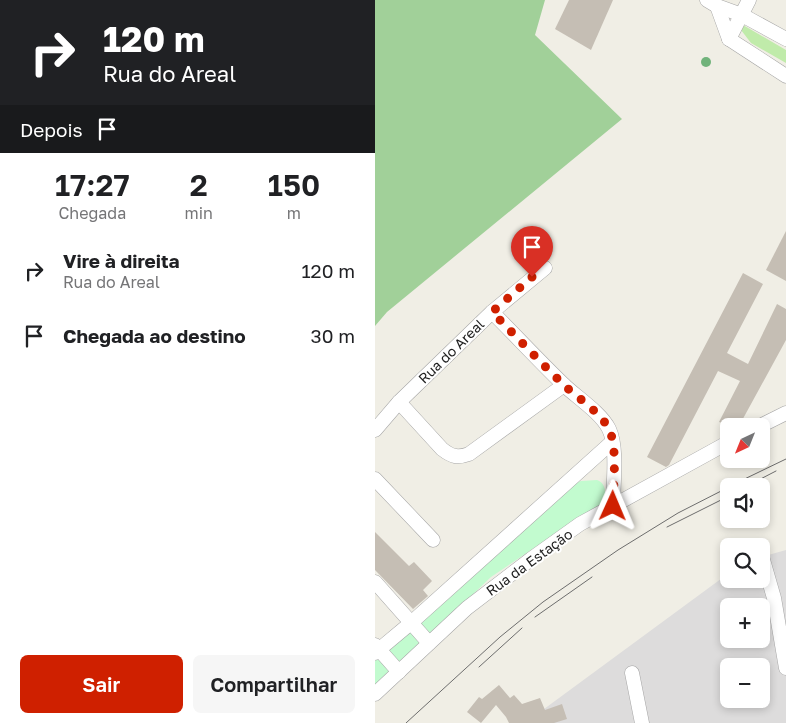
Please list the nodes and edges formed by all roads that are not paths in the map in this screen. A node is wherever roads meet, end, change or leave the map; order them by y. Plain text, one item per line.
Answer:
1 (749, 0) edge
2 (712, 3) edge
3 (742, 15) junction
4 (786, 38) edge
5 (729, 39) junction
6 (786, 76) edge
7 (545, 268) dead end
8 (492, 312) junction
9 (564, 385) junction
10 (399, 402) junction
11 (786, 413) edge
12 (770, 421) edge
13 (375, 430) edge
14 (612, 442) junction
15 (720, 447) edge
16 (375, 479) edge
17 (613, 506) junction
18 (433, 540) dead end
19 (375, 582) edge
20 (770, 584) edge
21 (412, 622) junction
22 (429, 643) junction
23 (376, 649) edge
24 (786, 668) edge
25 (399, 672) junction
26 (632, 673) dead end
27 (375, 694) edge
28 (642, 723) edge

1 - 3 street
2 - 3 street
2 - 5 street
3 - 4 street
3 - 5 street
5 - 6 street
7 - 8 street, Rua do Areal
8 - 9 street
8 - 10 street, Rua do Areal
9 - 10 street
9 - 14 street
10 - 13 street, Rua do Areal
11 - 12 street
14 - 17 street
14 - 21 street
15 - 17 street, Rua da Estação
16 - 18 street
17 - 22 street, Rua da Estação
19 - 21 street
20 - 24 street
21 - 22 street
21 - 23 street
22 - 25 street, Rua da Estação
23 - 25 street
25 - 27 street, Rua da Estação
26 - 28 street

